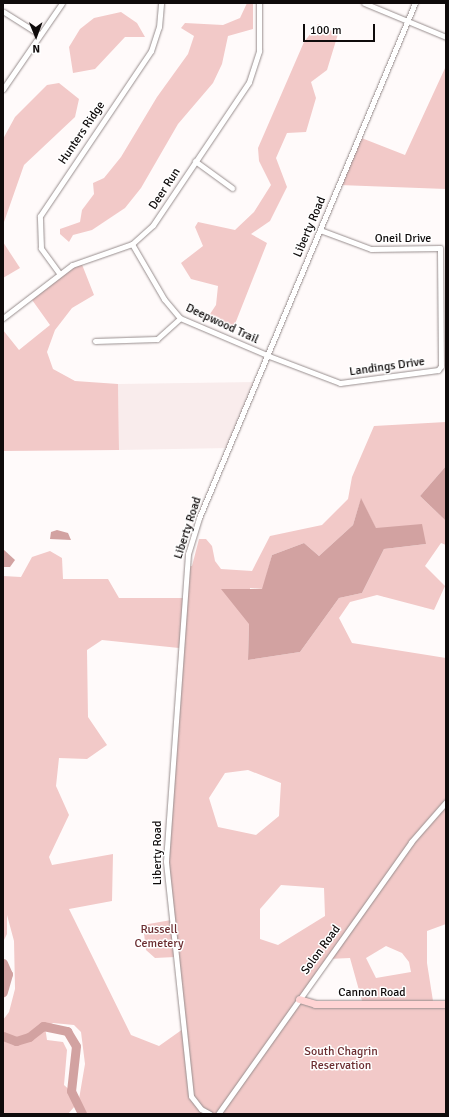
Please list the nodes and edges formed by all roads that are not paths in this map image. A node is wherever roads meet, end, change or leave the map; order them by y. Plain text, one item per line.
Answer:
1 (62, 3) edge
2 (161, 3) edge
3 (259, 3) edge
4 (364, 3) edge
5 (415, 3) edge
6 (4, 12) dead end
7 (407, 21) junction
8 (39, 34) junction
9 (446, 37) edge
10 (3, 89) edge
11 (195, 161) junction
12 (232, 188) dead end
13 (320, 230) junction
14 (132, 244) junction
15 (440, 248) joint
16 (59, 273) junction
17 (3, 318) edge
18 (180, 318) junction
19 (95, 341) dead end
20 (268, 356) junction
21 (446, 802) edge
22 (298, 999) junction
23 (446, 1004) edge
24 (210, 1114) edge
25 (218, 1114) edge

1 - 8 street
2 - 16 street, Hunters Ridge
3 - 11 street, Deer Run
4 - 7 street
5 - 7 street, Liberty Road
6 - 8 street
7 - 9 street
7 - 13 street, Liberty Road
8 - 10 street
11 - 12 street
11 - 14 street, Deer Run
13 - 15 street, Oneil Drive
13 - 20 street, Liberty Road
14 - 16 street, Deer Run
14 - 18 street, Deepwood Trail
15 - 20 street, Landings Drive
16 - 17 street, Deer Run
18 - 19 street
18 - 20 street, Deepwood Trail
20 - 24 street, Liberty Road
21 - 22 street, Solon Road
22 - 23 main road, Cannon Road
22 - 25 street, Solon Road

